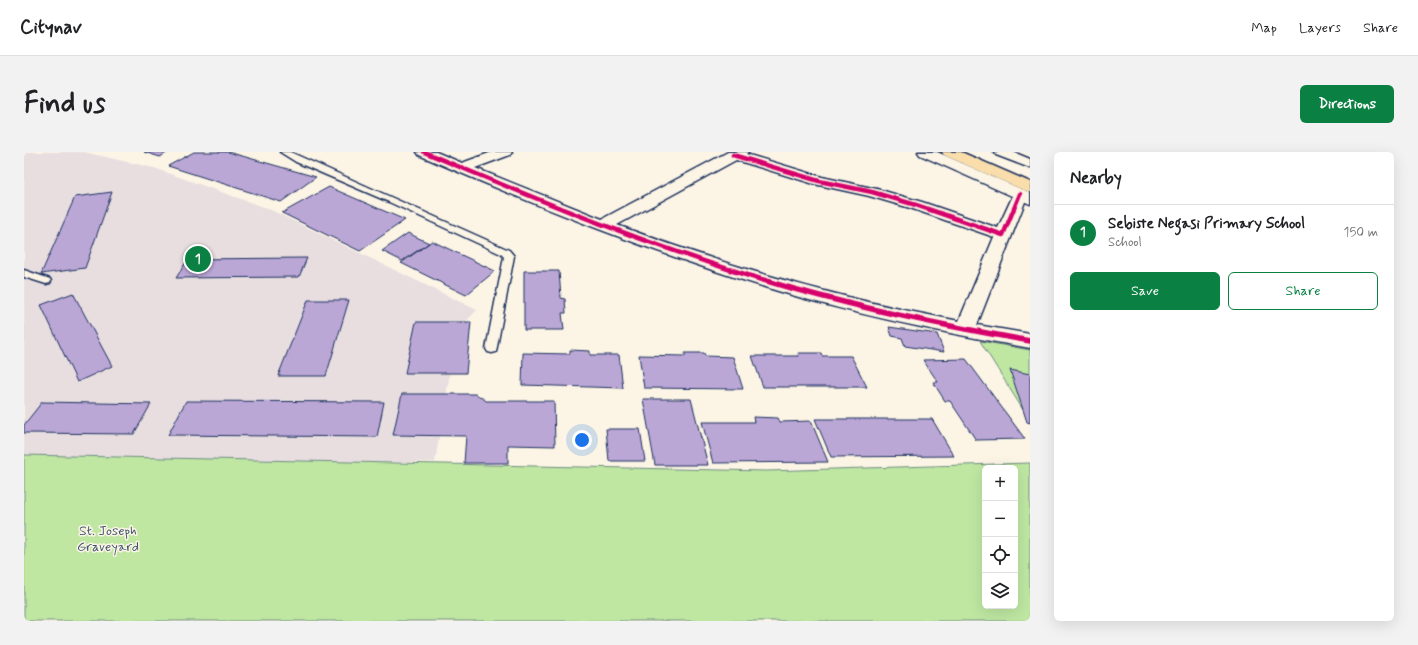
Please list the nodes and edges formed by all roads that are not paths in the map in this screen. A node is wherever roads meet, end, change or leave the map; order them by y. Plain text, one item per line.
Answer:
1 (284, 152) edge
2 (424, 152) edge
3 (505, 152) edge
4 (925, 152) edge
5 (949, 152) edge
6 (975, 152) edge
7 (1001, 152) edge
8 (737, 154) edge
9 (1030, 164) edge
10 (462, 168) junction
11 (1030, 176) edge
12 (1027, 193) edge
13 (602, 226) junction
14 (1003, 235) junction
15 (24, 273) edge
16 (46, 281) dead end
17 (965, 330) junction
18 (1030, 341) edge
19 (492, 349) dead end

1 - 19 lane
2 - 10 street
3 - 10 street
4 - 12 street
5 - 12 highway
6 - 11 highway
7 - 9 street
8 - 13 street
8 - 14 street
10 - 13 street
12 - 14 street
13 - 17 street
14 - 17 street
15 - 16 lane
17 - 18 street

